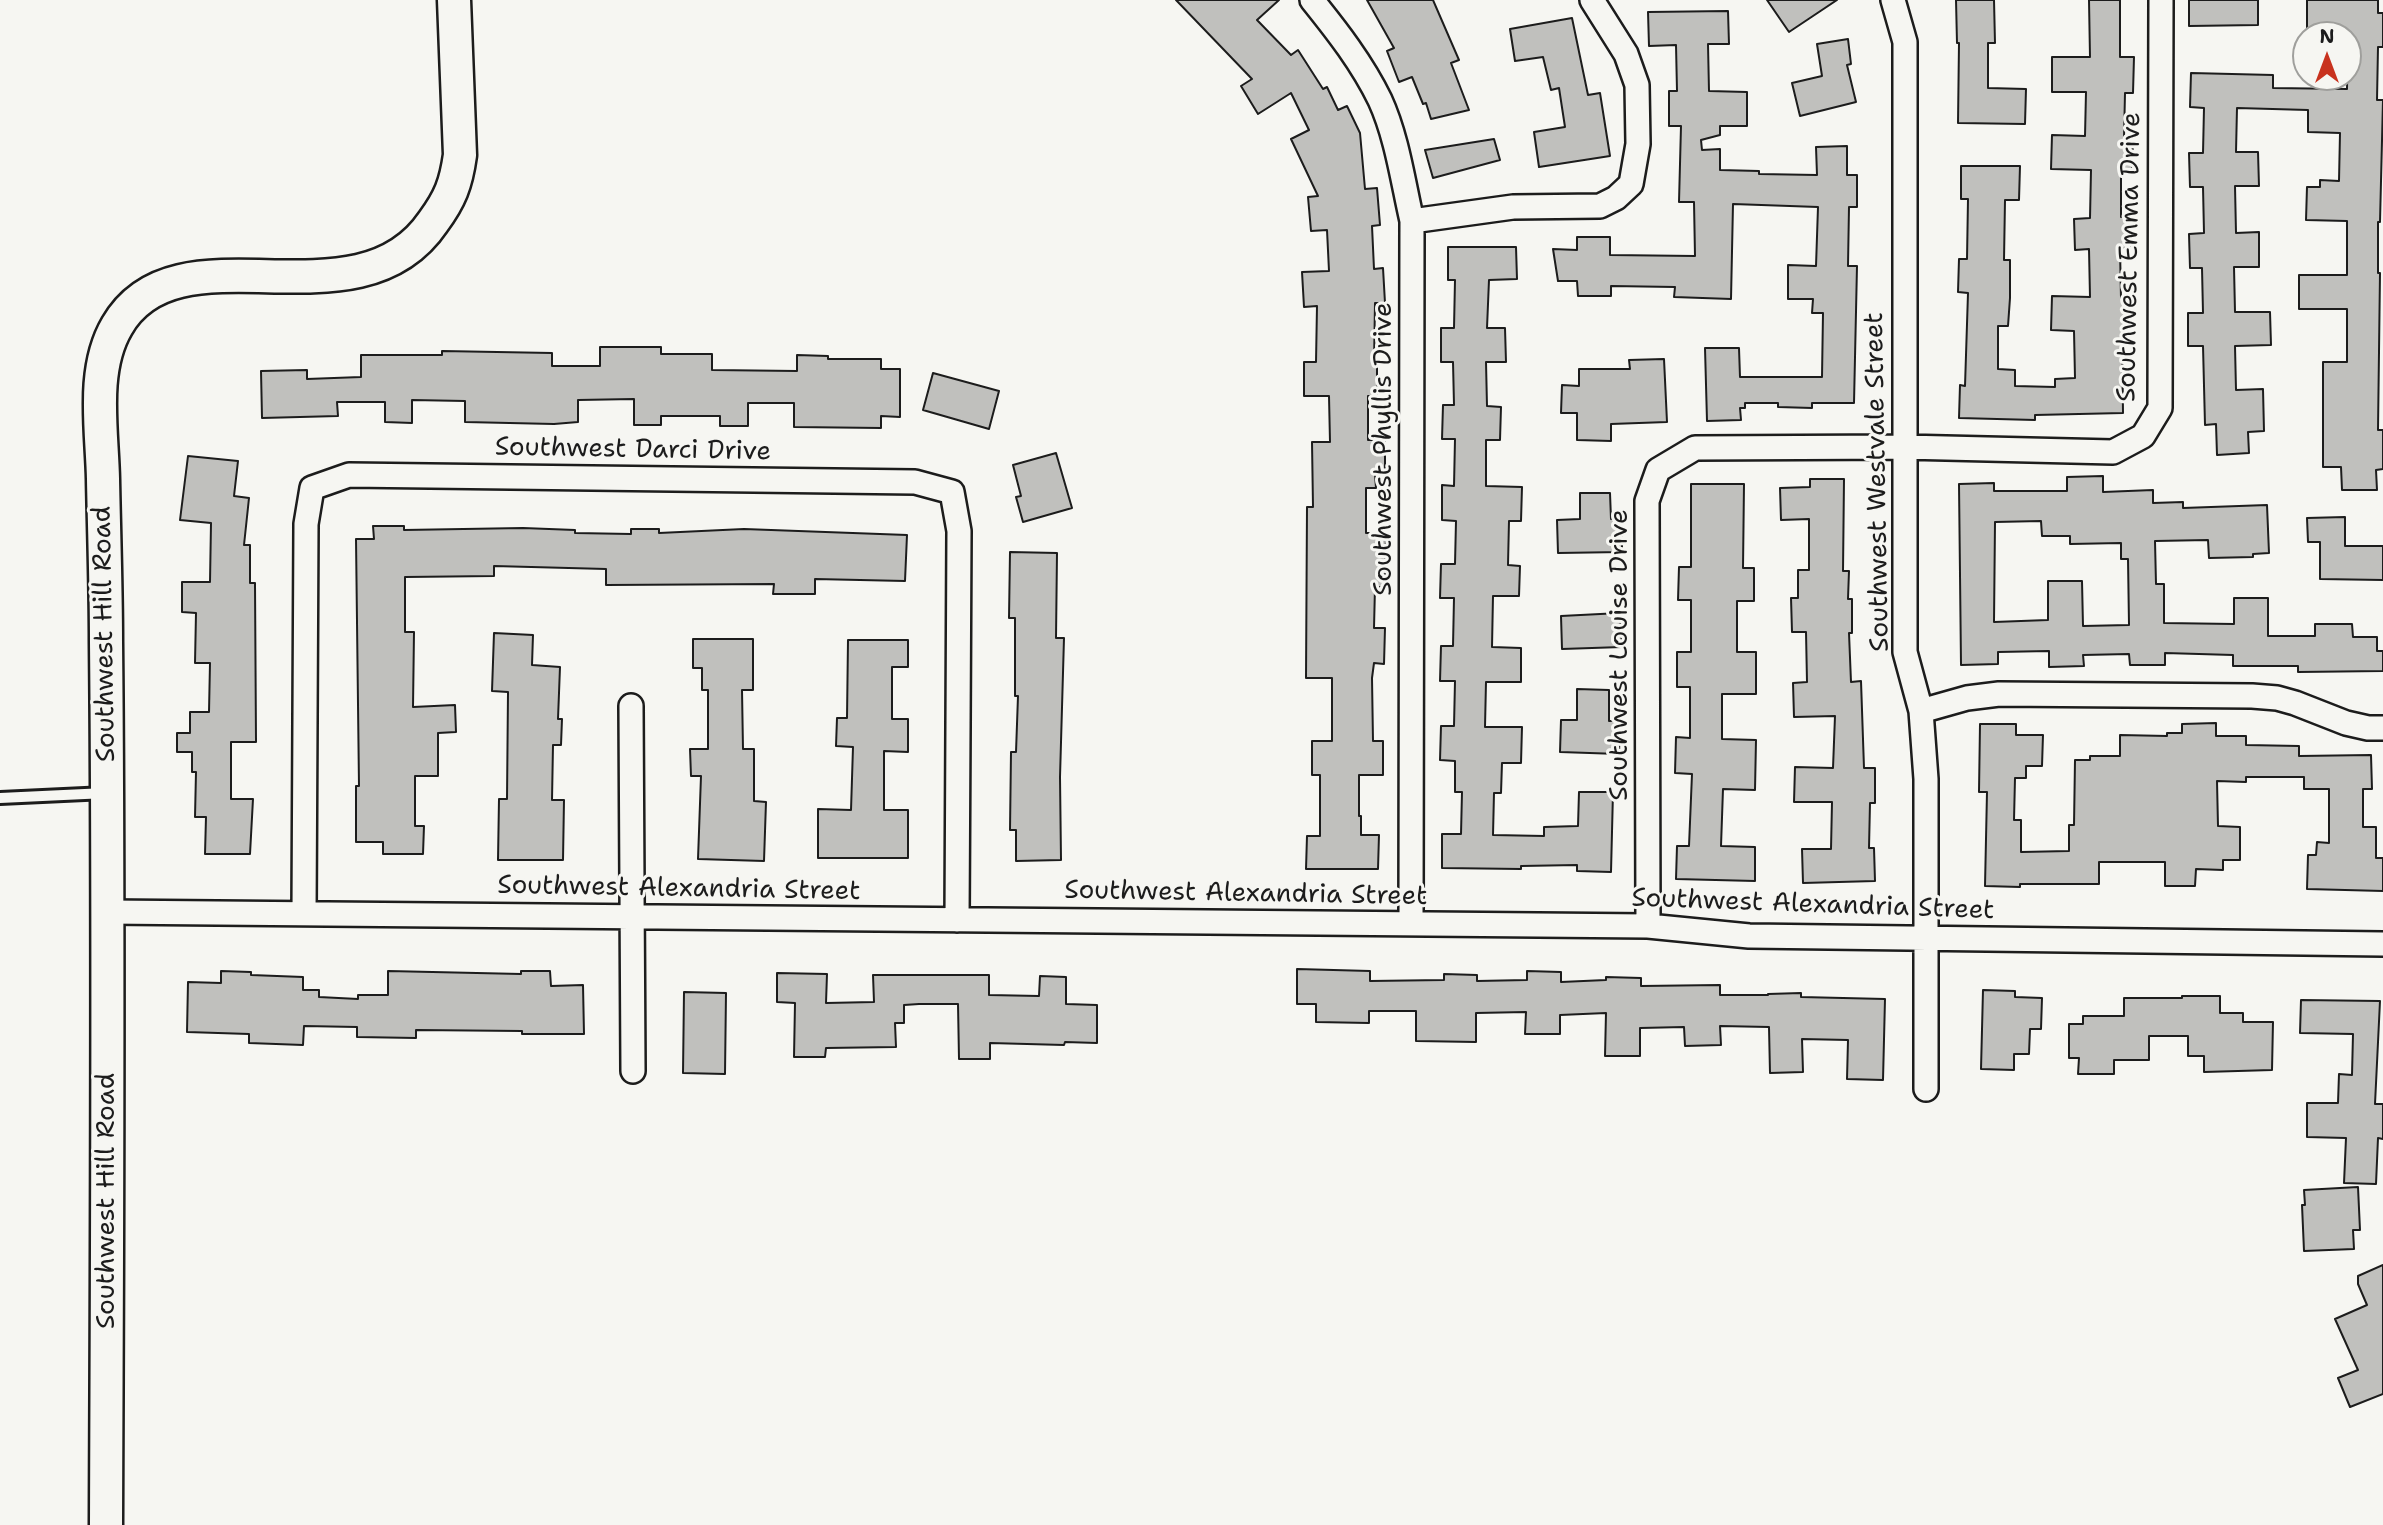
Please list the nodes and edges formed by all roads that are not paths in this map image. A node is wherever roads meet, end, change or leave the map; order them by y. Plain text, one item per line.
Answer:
1 (454, 0) edge
2 (1312, 0) edge
3 (1592, 0) edge
4 (1893, 0) edge
5 (2161, 0) edge
6 (1412, 221) junction
7 (1904, 447) junction
8 (631, 706) dead end
9 (1920, 711) junction
10 (2383, 728) edge
11 (107, 793) junction
12 (0, 798) edge
13 (107, 912) junction
14 (304, 914) junction
15 (632, 917) junction
16 (957, 920) junction
17 (1411, 923) junction
18 (1648, 926) junction
19 (1925, 939) junction
20 (2383, 944) edge
21 (633, 1071) dead end
22 (1926, 1089) dead end
23 (106, 1525) edge

1 - 11 street, Southwest Hill Road
2 - 6 street, Southwest Phyllis Drive
3 - 6 street
4 - 7 street, Southwest Westvale Street
5 - 7 street, Southwest Emma Drive
6 - 17 street, Southwest Phyllis Drive
7 - 9 street, Southwest Westvale Street
7 - 18 street, Southwest Louise Drive
8 - 15 street
9 - 10 street
9 - 19 street, Southwest Westvale Street
11 - 12 lane
11 - 13 street, Southwest Hill Road
13 - 14 street, Southwest Alexandria Street
13 - 23 street, Southwest Hill Road
14 - 15 street, Southwest Alexandria Street
14 - 16 street, Southwest Darci Drive
15 - 16 street, Southwest Alexandria Street
15 - 21 street
16 - 17 street, Southwest Alexandria Street
17 - 18 street, Southwest Alexandria Street
18 - 19 street, Southwest Alexandria Street
19 - 20 street, Southwest Alexandria Street
19 - 22 street, Southwest Westvale Street

